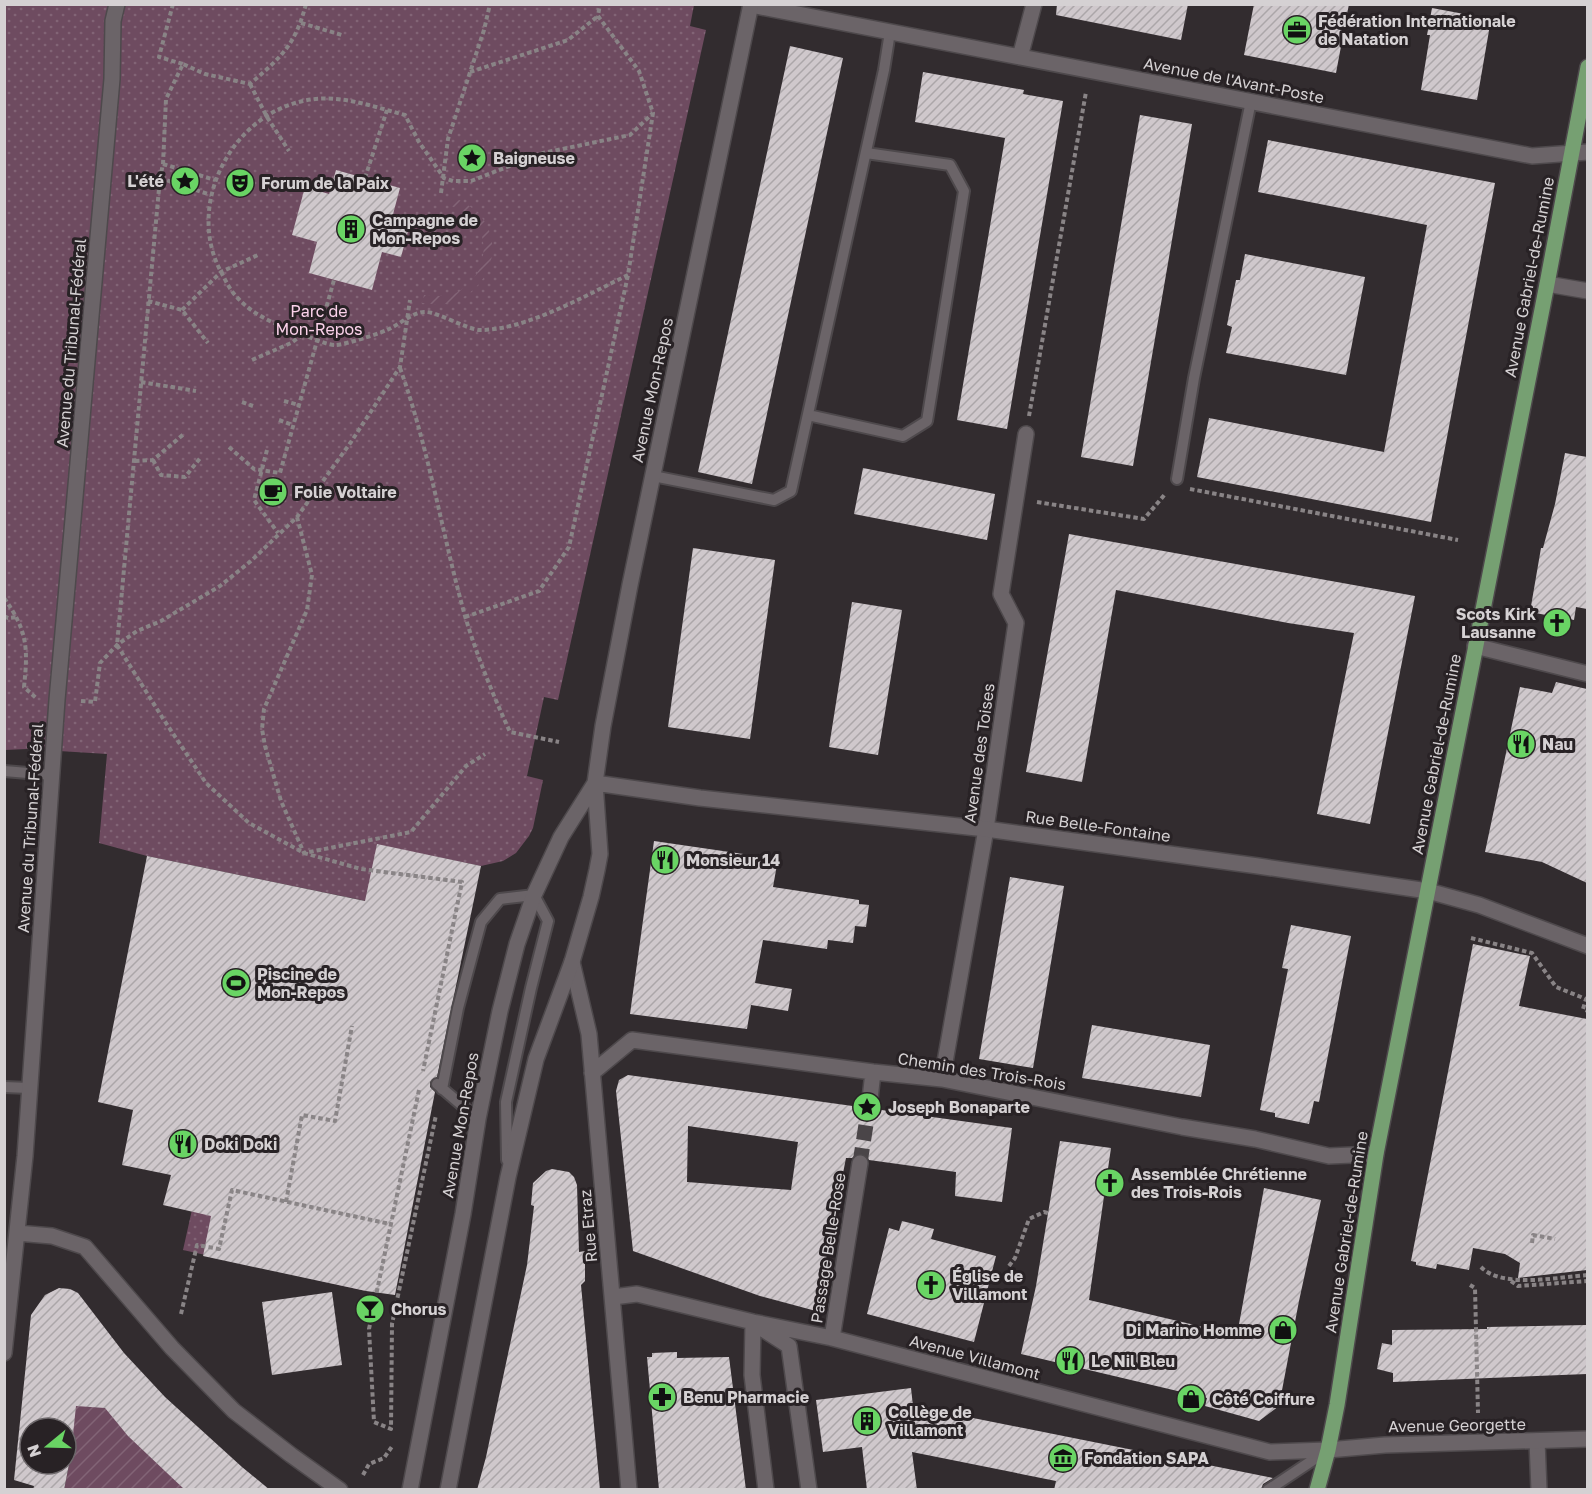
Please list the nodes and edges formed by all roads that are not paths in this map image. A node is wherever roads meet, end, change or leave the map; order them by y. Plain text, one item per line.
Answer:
1 (117, 4) edge
2 (1034, 4) edge
3 (751, 5) edge
4 (890, 32) junction
5 (1020, 57) junction
6 (1587, 67) edge
7 (1251, 101) junction
8 (1587, 152) edge
9 (866, 153) junction
10 (1571, 153) junction
11 (1547, 284) junction
12 (1587, 291) edge
13 (808, 415) junction
14 (1026, 434) road end
15 (653, 476) junction
16 (1177, 479) road end
17 (1475, 646) junction
18 (1587, 674) edge
19 (4, 771) edge
20 (52, 775) junction
21 (595, 783) junction
22 (986, 829) junction
23 (1428, 891) junction
24 (534, 895) junction
25 (1587, 946) edge
26 (572, 962) junction
27 (873, 1072) junction
28 (592, 1073) junction
29 (942, 1079) junction
30 (4, 1087) edge
31 (30, 1088) junction
32 (870, 1100) tunnel mouth
33 (478, 1119) junction
34 (1376, 1154) junction
35 (860, 1163) tunnel mouth
36 (508, 1177) junction
37 (17, 1233) junction
38 (613, 1297) junction
39 (753, 1322) junction
40 (832, 1338) junction
41 (4, 1353) edge
42 (1587, 1440) edge
43 (1537, 1442) junction
44 (1328, 1450) junction
45 (340, 1490) edge
46 (410, 1490) edge
47 (448, 1490) edge
48 (629, 1490) edge
49 (766, 1490) edge
50 (809, 1490) edge
51 (1268, 1490) edge
52 (1317, 1490) edge
53 (1539, 1490) edge

1 - 20 street, Avenue du Tribunal-Fédéral
2 - 5 street
3 - 4 street, Avenue de l'Avant-Poste
3 - 15 street, Avenue Mon-Repos
4 - 5 street, Avenue de l'Avant-Poste
4 - 9 lane
5 - 7 street, Avenue de l'Avant-Poste
6 - 10 main road, Avenue Gabriel-de-Rumine
7 - 10 street, Avenue de l'Avant-Poste
7 - 16 lane
8 - 10 street, Avenue de l'Avant-Poste
9 - 13 lane
9 - 13 lane
10 - 11 main road, Avenue Gabriel-de-Rumine
11 - 12 street
11 - 17 main road, Avenue Gabriel-de-Rumine
13 - 15 lane
14 - 22 street, Avenue des Toises
15 - 21 street, Avenue Mon-Repos
17 - 18 street
17 - 23 main road, Avenue Gabriel-de-Rumine
19 - 20 lane
20 - 31 street, Avenue du Tribunal-Fédéral
21 - 22 street, Rue Belle-Fontaine
21 - 24 street, Avenue Mon-Repos
21 - 26 street, Avenue Mon-Repos
22 - 23 street, Rue Belle-Fontaine
22 - 29 street, Avenue des Toises
23 - 25 street, Rue Belle-Fontaine
23 - 34 main road, Avenue Gabriel-de-Rumine
24 - 33 street, Avenue Mon-Repos
24 - 33 lane
24 - 36 lane
26 - 28 street, Rue Etraz
26 - 36 street, Avenue Mon-Repos
27 - 28 street, Chemin des Trois-Rois
27 - 29 street, Chemin des Trois-Rois
27 - 32 street
28 - 38 street, Rue Etraz
29 - 34 street, Chemin des Trois-Rois
30 - 31 lane
31 - 37 street, Avenue du Tribunal-Fédéral
33 - 46 street, Avenue Mon-Repos
34 - 44 main road, Avenue Gabriel-de-Rumine
35 - 40 street, Passage Belle-Rose
36 - 47 street, Avenue Mon-Repos
37 - 41 street, Avenue du Tribunal-Fédéral
37 - 45 street
38 - 39 street, Avenue Villamont
38 - 48 street, Rue Etraz
39 - 40 street, Avenue Villamont
39 - 49 street
39 - 50 street
40 - 44 street, Avenue Villamont
42 - 43 street, Avenue Georgette
43 - 44 street, Avenue Georgette
43 - 53 street
44 - 51 lane
44 - 52 main road, Avenue Gabriel-de-Rumine

